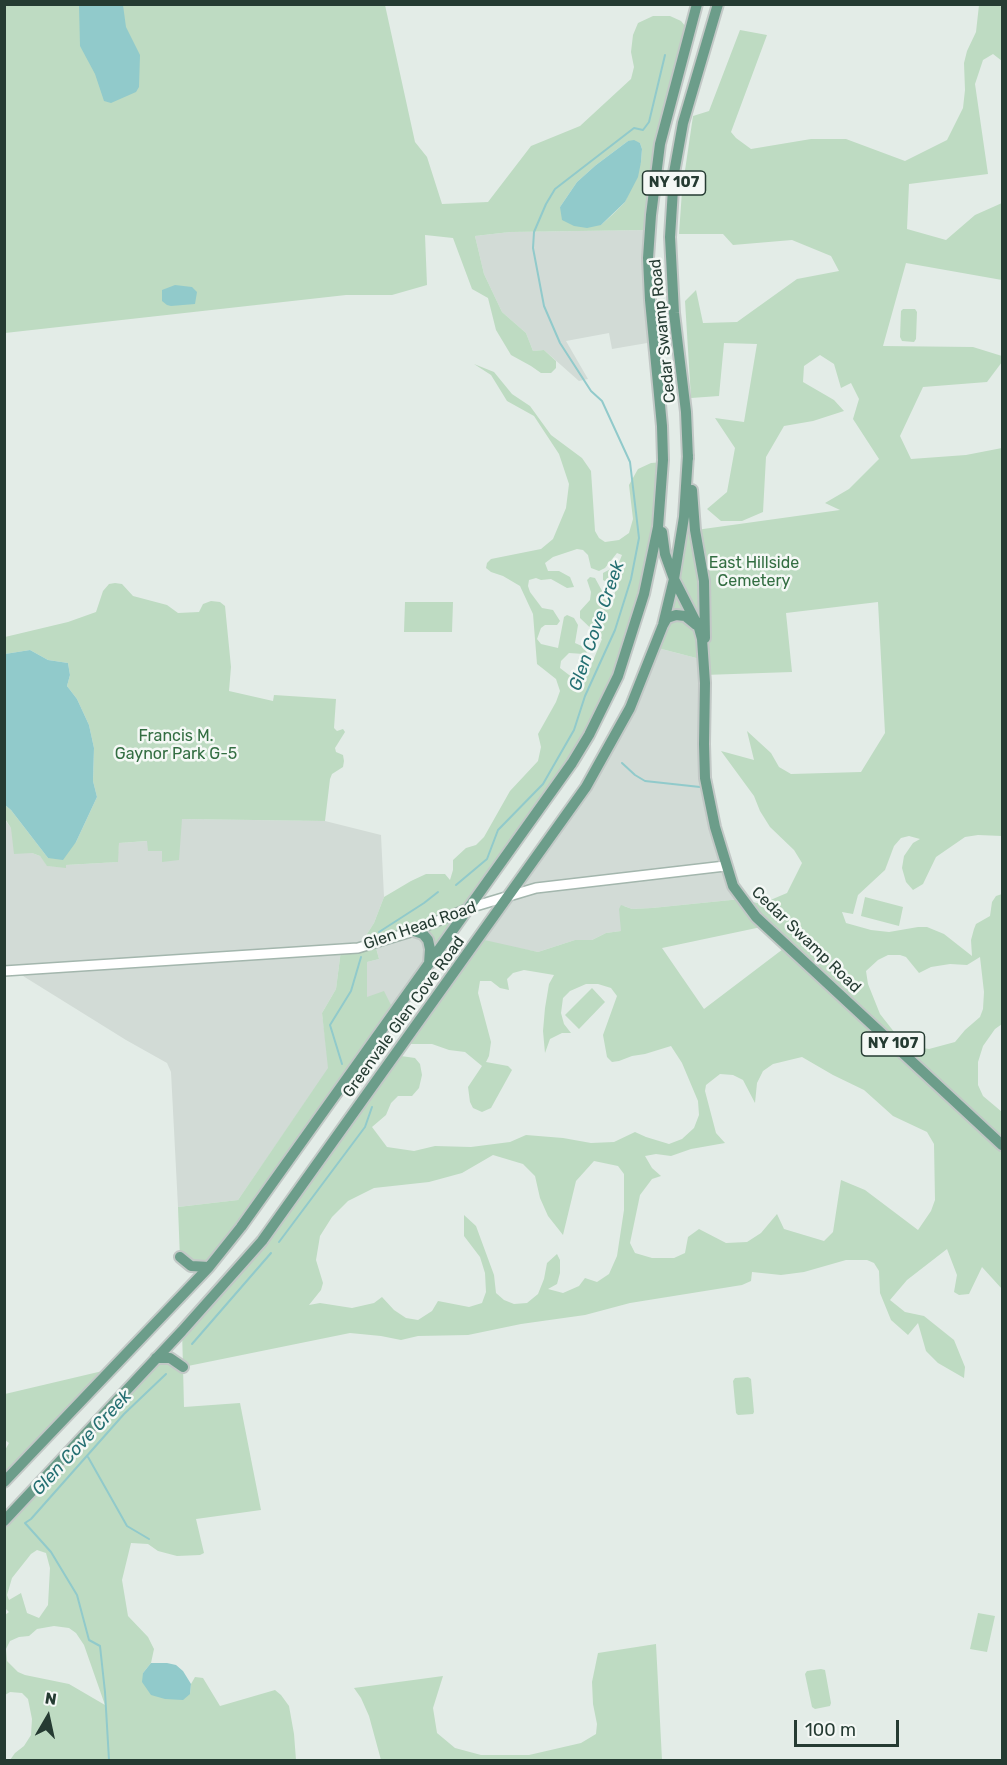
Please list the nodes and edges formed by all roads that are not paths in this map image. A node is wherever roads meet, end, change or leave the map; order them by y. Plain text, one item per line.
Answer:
1 (697, 4) edge
2 (718, 4) edge
3 (688, 455) junction
4 (661, 506) junction
5 (674, 579) junction
6 (705, 590) junction
7 (682, 594) junction
8 (663, 625) junction
9 (699, 628) junction
10 (704, 660) junction
11 (725, 866) junction
12 (511, 895) junction
13 (469, 908) junction
14 (414, 931) junction
15 (428, 967) junction
16 (4, 971) edge
17 (1002, 1145) edge
18 (180, 1257) dead end
19 (209, 1267) junction
20 (156, 1358) junction
21 (183, 1367) dead end
22 (4, 1482) edge
23 (4, 1521) edge

1 - 4 main road, Cedar Swamp Road / NY 107
2 - 3 main road, Cedar Swamp Road / NY 107
3 - 5 main road, Greenvale Glen Cove Road
3 - 6 main road, Cedar Swamp Road / NY 107
4 - 5 main road, NY 107
4 - 13 main road, Greenvale Glen Cove Road
5 - 7 main road, Cedar Swamp Road / NY 107
5 - 8 main road, Greenvale Glen Cove Road
6 - 7 main road
6 - 10 main road, Cedar Swamp Road / NY 107
7 - 9 main road, Cedar Swamp Road / NY 107
8 - 9 main road
8 - 12 main road, Greenvale Glen Cove Road
9 - 10 main road, Cedar Swamp Road / NY 107
10 - 11 main road, Cedar Swamp Road / NY 107
11 - 12 main road, Glen Head Road
11 - 17 main road, Cedar Swamp Road / NY 107
12 - 13 main road, Glen Head Road
12 - 20 main road, Greenvale Glen Cove Road
13 - 14 main road, Glen Head Road
13 - 15 main road, Greenvale Glen Cove Road
14 - 15 main road
14 - 16 main road, Glen Head Road
15 - 19 main road, Greenvale Glen Cove Road
18 - 19 main road
19 - 22 main road, Greenvale Glen Cove Road
20 - 21 main road
20 - 23 main road, Greenvale Glen Cove Road

